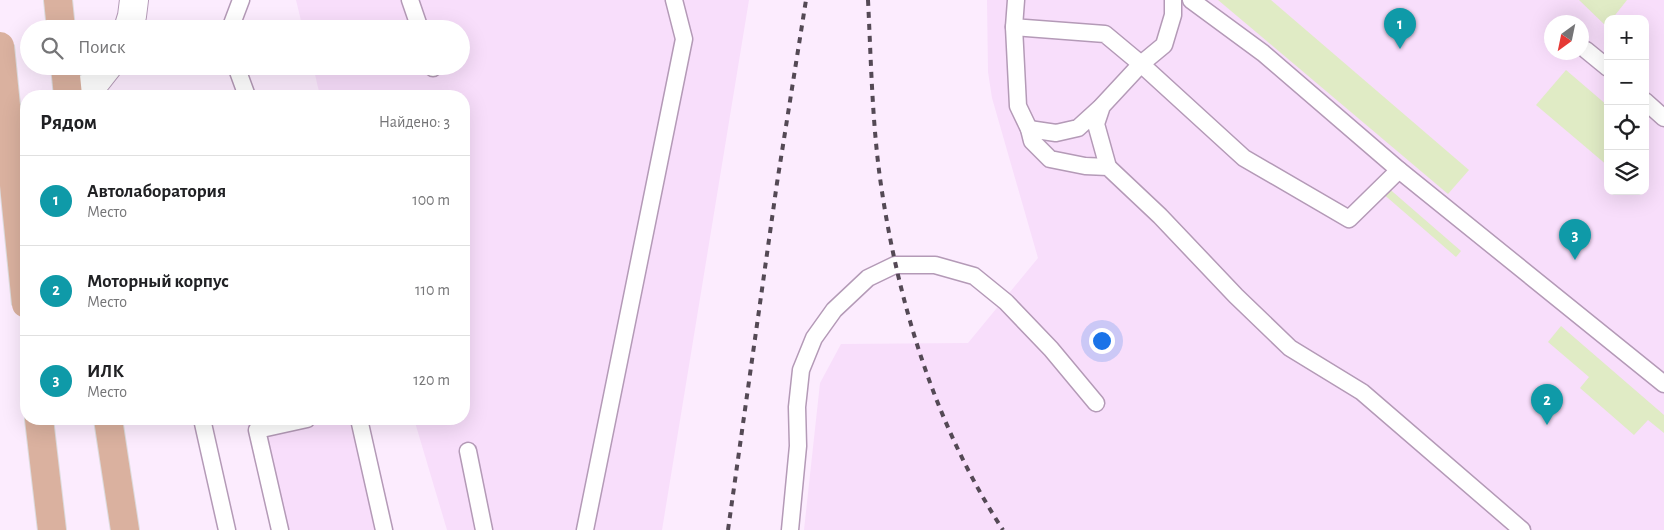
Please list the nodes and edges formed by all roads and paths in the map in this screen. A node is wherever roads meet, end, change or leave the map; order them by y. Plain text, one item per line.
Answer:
1 (58, 0) edge
2 (134, 0) edge
3 (240, 0) edge
4 (410, 0) edge
5 (674, 0) edge
6 (1016, 0) edge
7 (1173, 0) edge
8 (1192, 0) edge
9 (60, 20) edge
10 (131, 20) edge
11 (233, 20) edge
12 (417, 20) edge
13 (1014, 27) junction
14 (0, 46) edge
15 (1589, 52) edge
16 (1141, 64) junction
17 (1604, 65) edge
18 (66, 75) edge
19 (101, 75) edge
20 (239, 75) edge
21 (67, 90) edge
22 (86, 90) edge
23 (245, 90) edge
24 (1649, 105) edge
25 (1102, 106) junction
26 (1664, 118) edge
27 (20, 120) edge
28 (0, 122) edge
29 (1029, 129) junction
30 (1108, 166) junction
31 (1399, 170) junction
32 (20, 244) edge
33 (1664, 384) edge
34 (1096, 403) dead end
35 (40, 425) edge
36 (109, 425) edge
37 (203, 425) edge
38 (279, 425) edge
39 (360, 425) edge
40 (468, 451) dead end
41 (52, 530) edge
42 (125, 530) edge
43 (227, 530) edge
44 (280, 530) edge
45 (384, 530) edge
46 (484, 530) edge
47 (585, 530) edge
48 (790, 530) edge
49 (1522, 530) edge

1 - 9 main road
2 - 10 street
3 - 11 lane
4 - 12 lane
5 - 47 lane
6 - 13 lane
7 - 16 lane
8 - 31 lane
13 - 16 lane
13 - 29 lane
14 - 32 main road, bridge
15 - 17 lane
16 - 25 lane
16 - 31 lane
18 - 21 main road
19 - 22 street
20 - 23 lane
24 - 26 lane
25 - 29 lane
25 - 30 lane
27 - 28 street
29 - 30 lane
30 - 49 lane
31 - 33 lane
34 - 48 lane
35 - 41 main road
36 - 42 main road
37 - 43 lane
38 - 44 lane
39 - 45 lane
40 - 46 lane

